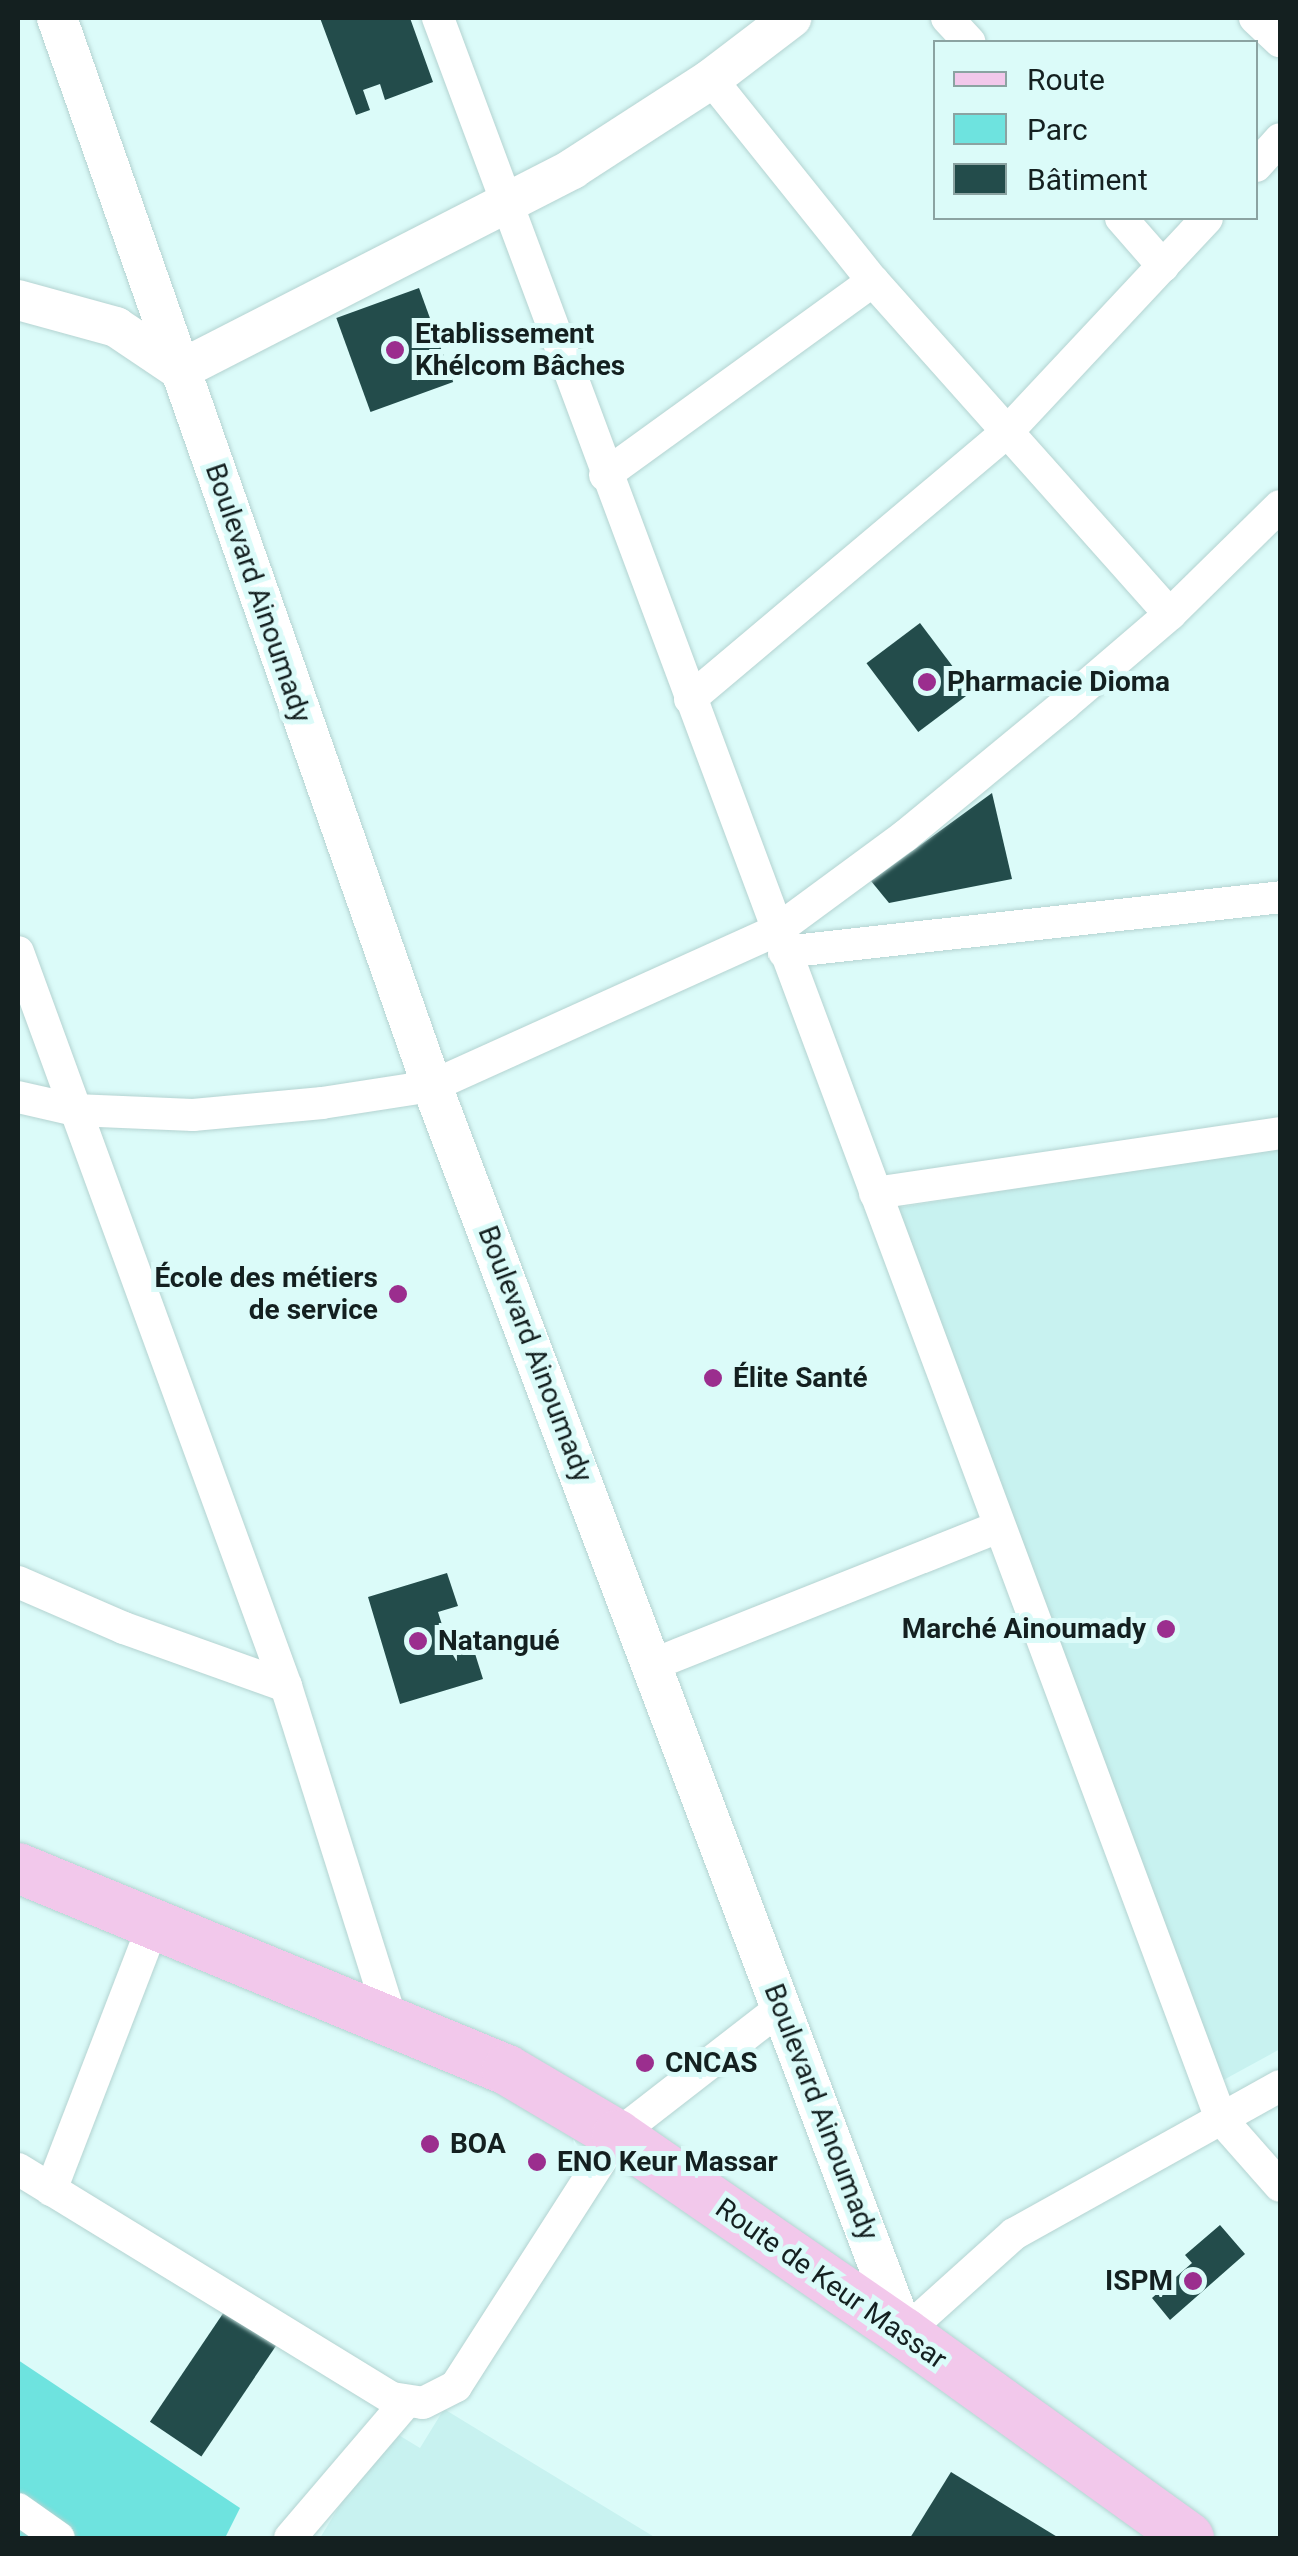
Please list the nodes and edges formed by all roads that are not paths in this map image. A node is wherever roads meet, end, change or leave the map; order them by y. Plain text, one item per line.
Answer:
1 (57, 18) edge
2 (438, 18) edge
3 (791, 18) edge
4 (947, 18) edge
5 (1255, 18) edge
6 (967, 40) edge
7 (1280, 41) edge
8 (711, 80) junction
9 (1280, 139) edge
10 (1258, 164) edge
11 (504, 203) junction
12 (1123, 220) edge
13 (1205, 220) edge
14 (1163, 266) junction
15 (873, 281) junction
16 (18, 300) edge
17 (180, 370) junction
18 (1008, 431) junction
19 (606, 474) junction
20 (1280, 506) edge
21 (1170, 614) junction
22 (690, 699) junction
23 (1280, 897) edge
24 (780, 942) junction
25 (18, 952) edge
26 (432, 1086) junction
27 (18, 1097) edge
28 (76, 1110) junction
29 (1280, 1133) edge
30 (875, 1193) junction
31 (999, 1527) junction
32 (18, 1582) edge
33 (654, 1664) junction
34 (286, 1686) junction
35 (18, 1868) edge
36 (154, 1924) junction
37 (782, 2007) junction
38 (392, 2022) junction
39 (1280, 2086) edge
40 (1221, 2119) junction
41 (617, 2135) junction
42 (18, 2169) edge
43 (1280, 2186) edge
44 (51, 2190) junction
45 (904, 2333) junction
46 (406, 2402) junction
47 (18, 2508) edge
48 (59, 2538) edge
49 (290, 2538) edge
50 (1188, 2538) edge

1 - 17 street, Boulevard Ainoumady
2 - 11 street
3 - 8 street
4 - 6 street
5 - 7 street
8 - 11 street
8 - 15 street
9 - 10 street
11 - 17 street
11 - 19 street
12 - 14 street
13 - 14 street
14 - 18 street
15 - 18 street
15 - 19 street
16 - 17 street
17 - 26 street, Boulevard Ainoumady
18 - 21 street
18 - 22 street
19 - 22 street
20 - 21 street
21 - 24 street
22 - 24 street
23 - 24 street
24 - 26 street
24 - 30 street
25 - 28 street
26 - 28 street
26 - 33 street, Boulevard Ainoumady
27 - 28 street
28 - 34 street
29 - 30 street
30 - 31 street
31 - 33 street
31 - 40 street
32 - 34 street
33 - 37 street, Boulevard Ainoumady
34 - 38 street
35 - 36 main road, Route de Keur Massar
36 - 38 main road, Route de Keur Massar
36 - 44 street
37 - 41 street
37 - 45 street, Boulevard Ainoumady
38 - 41 main road, Route de Keur Massar
39 - 40 street
40 - 43 street
40 - 45 street
41 - 45 main road, Route de Keur Massar
41 - 46 street
42 - 44 street
44 - 46 street
45 - 50 main road, Route de Keur Massar
46 - 49 street
47 - 48 street

